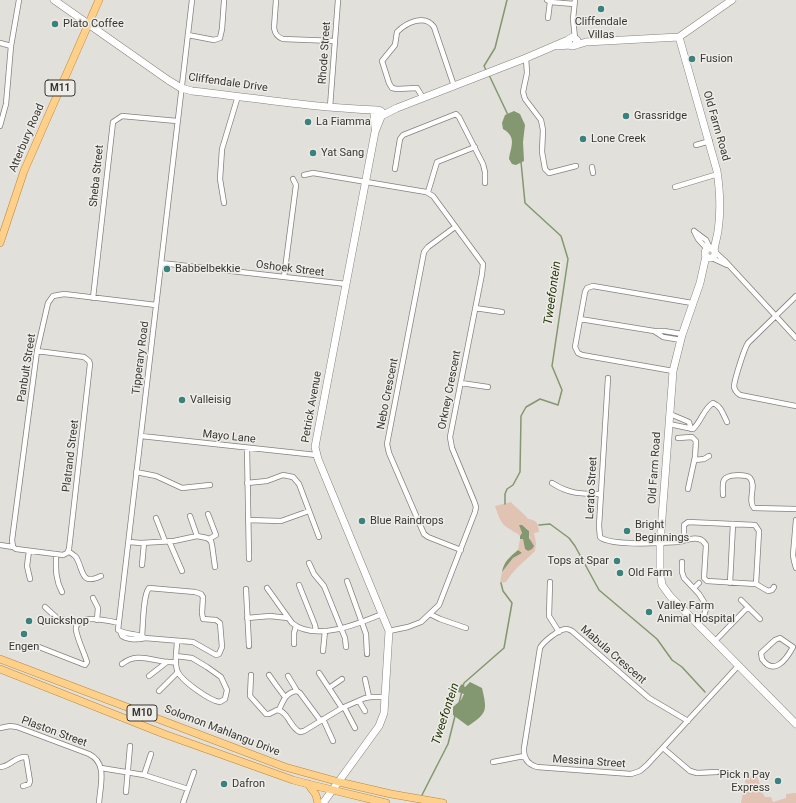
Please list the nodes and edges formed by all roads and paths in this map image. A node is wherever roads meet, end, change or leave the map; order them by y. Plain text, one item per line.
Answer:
1 (19, 0) edge
2 (54, 0) edge
3 (99, 0) edge
4 (192, 0) edge
5 (224, 0) edge
6 (276, 0) edge
7 (338, 0) edge
8 (732, 0) edge
9 (549, 1) edge
10 (574, 2) edge
11 (548, 18) dead end
12 (87, 24) junction
13 (188, 35) junction
14 (679, 37) junction
15 (335, 41) junction
16 (572, 41) junction
17 (0, 43) edge
18 (11, 46) junction
19 (526, 58) junction
20 (454, 86) junction
21 (181, 88) junction
22 (238, 96) junction
23 (423, 98) junction
24 (330, 107) junction
25 (3, 108) edge
26 (378, 114) junction
27 (177, 122) junction
28 (0, 126) edge
29 (710, 141) junction
30 (696, 145) dead end
31 (475, 147) junction
32 (576, 166) dead end
33 (592, 167) dead end
34 (395, 169) dead end
35 (593, 174) dead end
36 (718, 174) junction
37 (304, 175) dead end
38 (293, 179) dead end
39 (366, 181) junction
40 (485, 183) dead end
41 (676, 187) dead end
42 (428, 192) junction
43 (224, 203) dead end
44 (455, 227) junction
45 (0, 243) edge
46 (711, 252) junction
47 (161, 263) junction
48 (284, 277) junction
49 (346, 284) junction
50 (796, 296) edge
51 (93, 298) junction
52 (692, 303) junction
53 (156, 305) junction
54 (476, 308) junction
55 (502, 312) dead end
56 (775, 316) junction
57 (580, 319) junction
58 (681, 337) junction
59 (796, 338) edge
60 (37, 351) junction
61 (673, 371) junction
62 (608, 378) dead end
63 (461, 383) junction
64 (488, 387) dead end
65 (796, 406) edge
66 (670, 414) junction
67 (727, 422) dead end
68 (669, 424) junction
69 (691, 429) junction
70 (141, 436) junction
71 (678, 438) dead end
72 (247, 448) junction
73 (316, 455) junction
74 (709, 456) dead end
75 (695, 460) junction
76 (136, 472) junction
77 (247, 483) junction
78 (552, 483) dead end
79 (210, 485) dead end
80 (688, 489) dead end
81 (600, 494) junction
82 (723, 495) dead end
83 (796, 509) edge
84 (309, 511) junction
85 (208, 514) dead end
86 (190, 516) dead end
87 (156, 518) dead end
88 (248, 520) junction
89 (796, 520) edge
90 (733, 524) junction
91 (197, 536) junction
92 (319, 537) dead end
93 (209, 540) junction
94 (684, 540) junction
95 (167, 541) junction
96 (128, 542) junction
97 (144, 543) junction
98 (660, 544) junction
99 (0, 546) edge
100 (13, 547) junction
101 (461, 550) junction
102 (29, 551) junction
103 (68, 551) junction
104 (56, 554) junction
105 (249, 559) dead end
106 (682, 562) dead end
107 (310, 563) dead end
108 (142, 565) dead end
109 (215, 567) dead end
110 (796, 568) edge
111 (182, 571) dead end
112 (101, 576) dead end
113 (30, 579) dead end
114 (347, 581) dead end
115 (550, 582) dead end
116 (699, 583) dead end
117 (730, 583) junction
118 (756, 584) junction
119 (299, 585) dead end
120 (774, 587) dead end
121 (267, 588) dead end
122 (694, 588) junction
123 (246, 589) dead end
124 (62, 592) dead end
125 (93, 598) dead end
126 (741, 600) dead end
127 (45, 607) dead end
128 (748, 607) junction
129 (382, 614) junction
130 (430, 614) junction
131 (248, 618) junction
132 (288, 618) junction
133 (760, 619) dead end
134 (97, 620) junction
135 (362, 622) junction
136 (696, 622) junction
137 (119, 623) junction
138 (78, 624) junction
139 (296, 626) junction
140 (466, 628) dead end
141 (341, 629) junction
142 (316, 630) junction
143 (324, 631) junction
144 (389, 631) junction
145 (559, 632) junction
146 (143, 638) junction
147 (177, 641) junction
148 (715, 641) junction
149 (294, 644) dead end
150 (249, 646) dead end
151 (795, 646) edge
152 (39, 647) dead end
153 (346, 647) dead end
154 (323, 651) dead end
155 (367, 654) dead end
156 (176, 656) junction
157 (0, 659) edge
158 (167, 662) junction
159 (176, 662) junction
160 (122, 664) dead end
161 (739, 665) junction
162 (0, 669) edge
163 (178, 672) junction
164 (319, 673) dead end
165 (269, 674) dead end
166 (251, 675) dead end
167 (149, 676) dead end
168 (288, 676) dead end
169 (342, 679) dead end
170 (365, 679) dead end
171 (329, 688) junction
172 (159, 691) dead end
173 (297, 691) junction
174 (285, 697) junction
175 (369, 697) junction
176 (385, 697) junction
177 (359, 701) junction
178 (343, 708) junction
179 (279, 710) junction
180 (364, 711) dead end
181 (322, 719) junction
182 (688, 721) junction
183 (796, 724) edge
184 (0, 728) edge
185 (355, 728) dead end
186 (333, 741) dead end
187 (130, 746) dead end
188 (663, 748) junction
189 (151, 754) dead end
190 (524, 756) junction
191 (493, 762) dead end
192 (0, 767) edge
193 (101, 768) junction
194 (128, 772) junction
195 (194, 772) dead end
196 (717, 772) dead end
197 (144, 775) junction
198 (339, 782) junction
199 (308, 784) junction
200 (24, 786) dead end
201 (188, 789) junction
202 (332, 790) junction
203 (126, 792) dead end
204 (98, 803) edge
205 (183, 803) edge
206 (318, 803) edge
207 (323, 803) edge
208 (386, 803) edge
209 (443, 803) edge

1 - 18 street
2 - 12 street, Cliffendale Drive
3 - 12 main road, Atterbury Road / M11
4 - 13 street, Tipperary Road
5 - 13 street
6 - 15 street
7 - 15 street, Rhode Street
8 - 14 street
9 - 10 street
9 - 11 street
10 - 16 street
12 - 21 street, Cliffendale Drive
12 - 45 main road, Atterbury Road / M11
13 - 21 street, Tipperary Road
14 - 16 street
14 - 29 street, Old Farm Road
15 - 24 street, Rhode Street
16 - 19 street, Cliffendale Drive
17 - 18 street
18 - 25 street
19 - 20 street, Cliffendale Drive
19 - 32 street
20 - 23 street, Cliffendale Drive
20 - 23 street
21 - 22 street, Cliffendale Drive
21 - 27 street, Tipperary Road
22 - 24 street, Cliffendale Drive
22 - 43 street
23 - 26 street, Cliffendale Drive
24 - 26 street, Cliffendale Drive
25 - 28 street
26 - 39 street, Petrick Avenue
27 - 47 street, Tipperary Road
27 - 51 street, Sheba Street
29 - 30 street
29 - 36 street, Old Farm Road
31 - 34 street
31 - 40 street
31 - 42 street
33 - 35 street
36 - 41 street
36 - 46 street, Old Farm Road
37 - 39 street
38 - 48 street
39 - 42 street
39 - 49 street, Petrick Avenue
42 - 44 street, Orkney Crescent
44 - 54 street, Orkney Crescent
44 - 101 street, Nebo Crescent
46 - 52 street, Old Farm Road
46 - 56 street
47 - 48 street, Oshoek Street
47 - 53 street, Tipperary Road
48 - 49 street, Oshoek Street
49 - 73 street, Petrick Avenue
50 - 56 street
51 - 53 street, Panbult Street
51 - 60 street, Panbult Street
52 - 57 street
52 - 58 street, Old Farm Road
53 - 70 street, Tipperary Road
54 - 55 street
54 - 63 street, Orkney Crescent
56 - 59 street
56 - 65 street
57 - 58 street
57 - 61 street
58 - 61 street, Old Farm Road
60 - 100 street, Panbult Street
60 - 103 street, Platrand Street
61 - 66 street, Old Farm Road
62 - 81 street, Lerato Street
63 - 64 street
63 - 101 street, Orkney Crescent
66 - 68 street, Old Farm Road
66 - 69 street
67 - 69 street
68 - 69 street
68 - 98 street, Old Farm Road
70 - 72 street, Mayo Lane
70 - 76 street, Tipperary Road
71 - 75 street
72 - 73 street, Mayo Lane
72 - 77 street
73 - 129 street, Petrick Avenue
74 - 75 street
75 - 80 street
76 - 79 street
76 - 96 street, Tipperary Road
77 - 84 street
77 - 88 street
78 - 81 street
81 - 98 street, Lerato Street
82 - 83 street
84 - 88 street
84 - 92 street
85 - 93 street
86 - 91 street
87 - 95 street
88 - 105 street
89 - 110 street
90 - 94 street
90 - 117 street
90 - 118 street
91 - 93 street
91 - 95 street
93 - 109 street
94 - 98 street
94 - 117 street
95 - 97 street
95 - 111 street
96 - 97 street
96 - 137 street, Tipperary Road
97 - 108 street
98 - 136 street, Old Farm Road
99 - 100 street
100 - 102 street
101 - 130 street, Orkney Crescent
102 - 104 street
102 - 113 street
103 - 104 street
103 - 112 street
104 - 124 street
106 - 122 street
107 - 141 street
114 - 135 street
115 - 145 street
116 - 122 street
117 - 118 street
118 - 120 street
119 - 142 street
121 - 132 street
122 - 136 street
123 - 131 street
125 - 134 street
126 - 128 street
127 - 138 street
128 - 133 street
128 - 148 street
129 - 135 street
129 - 144 street, Petrick Avenue
130 - 140 street
130 - 144 street, Orkney Crescent
131 - 132 street
131 - 150 street
132 - 139 street
134 - 137 street
134 - 138 street
135 - 141 street
135 - 155 street
136 - 148 street, Old Farm Road
137 - 146 street, Tipperary Road
138 - 152 street
139 - 142 street
139 - 149 street
141 - 143 street
141 - 153 street
142 - 143 street
143 - 154 street
144 - 176 street, Petrick Avenue
145 - 182 street, Mabula Crescent
145 - 190 street
146 - 147 street
146 - 147 street
147 - 156 street
148 - 161 street, Old Farm Road
151 - 151 street
156 - 159 street
156 - 163 street
157 - 198 main road, Solomon Mahlangu Drive / M10
158 - 159 street
158 - 160 street
158 - 167 street
159 - 163 street
161 - 182 street, Messina Street
161 - 183 street, Old Farm Road
162 - 199 main road, Solomon Mahlangu Drive / M10
163 - 172 street
164 - 171 street
165 - 174 street
166 - 179 street
168 - 173 street
169 - 171 street
170 - 175 street
171 - 178 street
173 - 174 street
173 - 181 street
174 - 179 street
175 - 176 street
175 - 177 street
176 - 198 street, Petrick Avenue
177 - 178 street
177 - 180 street
178 - 181 street
178 - 185 street
179 - 181 street
181 - 186 street
182 - 188 street, Messina Street
184 - 193 street, Plaston Street
187 - 194 street
188 - 190 street, Messina Street
188 - 196 street
189 - 197 street
190 - 191 street
192 - 200 street
193 - 194 street
193 - 204 street
194 - 197 street
194 - 203 street
195 - 201 street
197 - 201 street
198 - 202 street, Petrick Avenue
198 - 209 main road, Solomon Mahlangu Drive / M10
199 - 202 main road, Solomon Mahlangu Drive / M10
199 - 206 main road
201 - 205 street
202 - 207 street, Petrick Avenue
202 - 208 main road, Solomon Mahlangu Drive / M10

